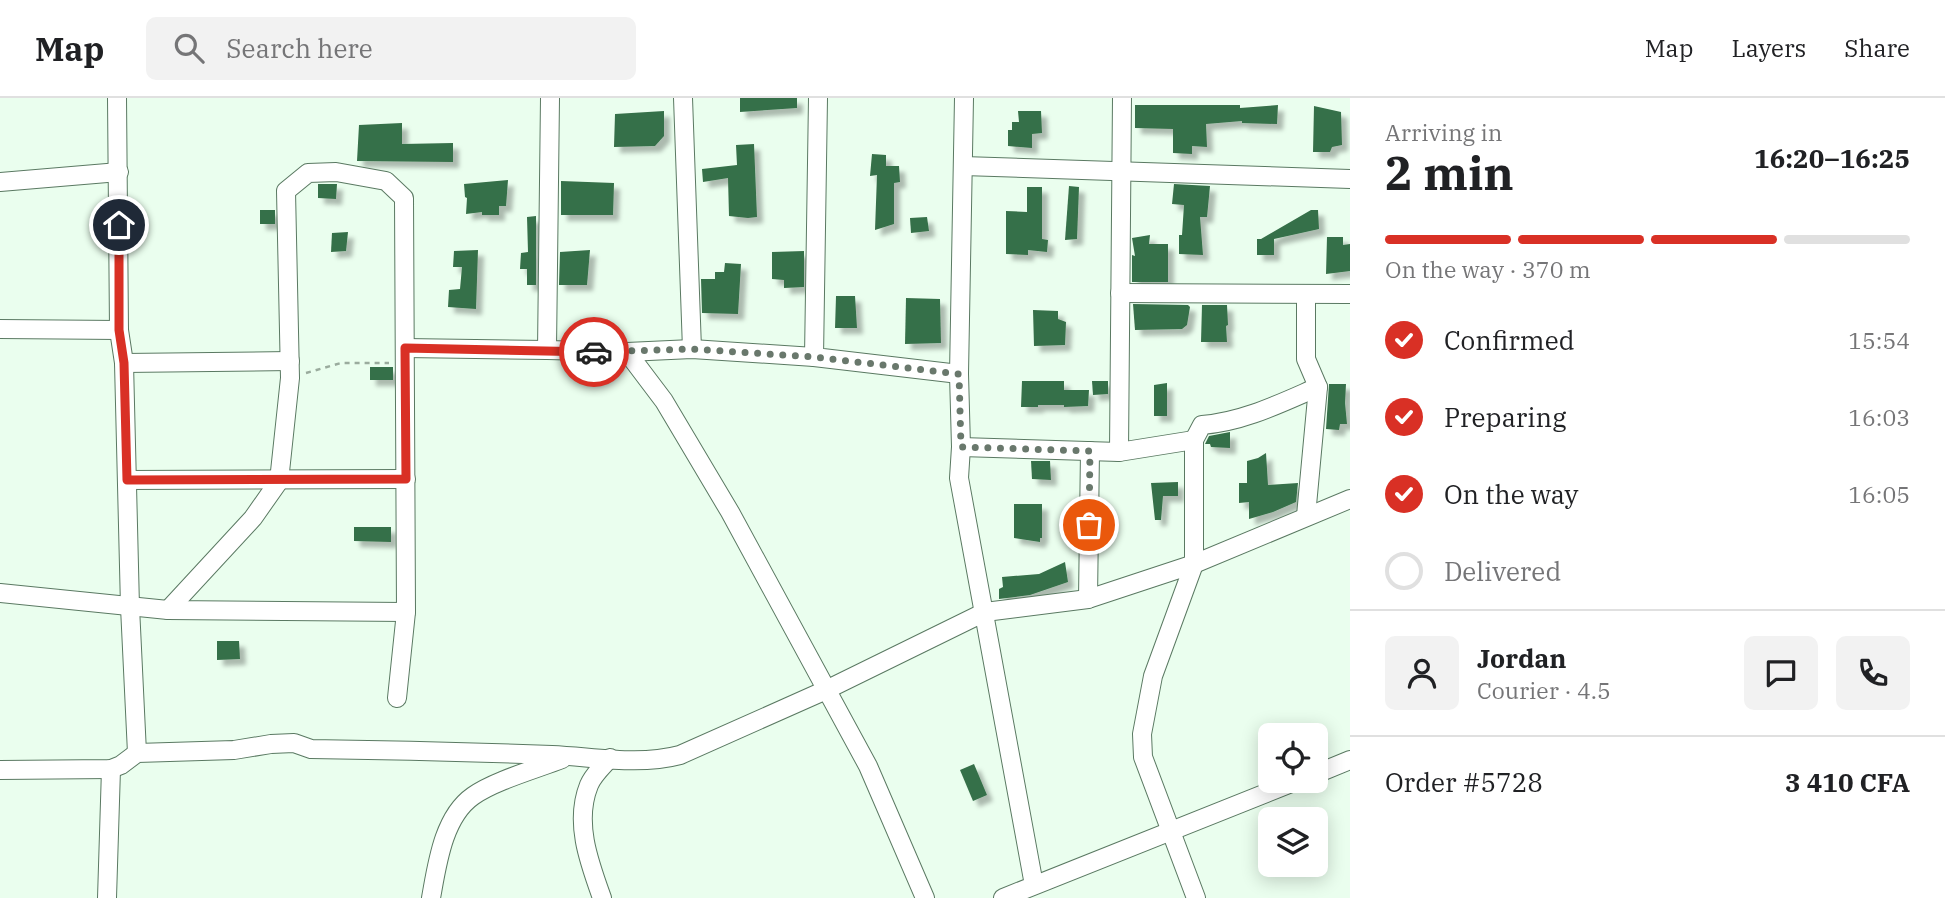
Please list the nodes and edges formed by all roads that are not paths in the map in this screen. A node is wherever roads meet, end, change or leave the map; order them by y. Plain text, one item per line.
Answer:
1 (117, 98) edge
2 (550, 98) edge
3 (683, 98) edge
4 (818, 98) edge
5 (964, 98) edge
6 (1122, 98) edge
7 (963, 166) junction
8 (118, 172) junction
9 (1121, 172) junction
10 (1350, 179) edge
11 (0, 182) edge
12 (1120, 293) junction
13 (1306, 294) junction
14 (1350, 294) edge
15 (0, 329) edge
16 (119, 330) junction
17 (692, 349) junction
18 (547, 350) junction
19 (627, 352) junction
20 (405, 355) junction
21 (814, 357) junction
22 (124, 363) junction
23 (290, 369) junction
24 (959, 374) junction
25 (1318, 387) junction
26 (1194, 440) junction
27 (961, 447) junction
28 (1090, 451) junction
29 (1119, 452) junction
30 (406, 479) junction
31 (127, 480) junction
32 (279, 481) junction
33 (1350, 499) edge
34 (1306, 516) junction
35 (1194, 564) junction
36 (0, 593) edge
37 (1088, 599) junction
38 (130, 607) junction
39 (168, 610) junction
40 (406, 612) junction
41 (985, 612) junction
42 (826, 690) junction
43 (397, 698) dead end
44 (137, 753) junction
45 (569, 756) junction
46 (610, 758) junction
47 (1350, 760) edge
48 (111, 769) junction
49 (1328, 769) edge
50 (0, 770) edge
51 (1266, 793) edge
52 (1171, 830) junction
53 (1034, 886) junction
54 (107, 898) edge
55 (431, 898) edge
56 (602, 898) edge
57 (925, 898) edge
58 (1003, 898) edge
59 (1196, 898) edge

1 - 8 street
2 - 18 street
3 - 17 street
4 - 21 street
5 - 7 street
6 - 9 street
7 - 9 street
7 - 24 street
8 - 11 street
8 - 16 street
9 - 10 street
9 - 12 street
12 - 13 street
12 - 29 street
13 - 14 street
13 - 25 street
15 - 16 street
16 - 22 street
17 - 19 street
17 - 21 street
18 - 19 street
18 - 20 street
19 - 42 street
20 - 23 street
20 - 30 street
21 - 24 street
22 - 23 street
22 - 31 street
23 - 32 street
24 - 27 street
25 - 26 street
25 - 34 street
26 - 29 street
26 - 35 street
27 - 28 street
27 - 41 street
28 - 29 street
28 - 37 street
30 - 32 street
30 - 40 street
31 - 32 street
31 - 38 street
32 - 39 street
33 - 34 street
34 - 35 street
35 - 37 street
35 - 52 street
36 - 38 street
37 - 41 street
38 - 39 street
38 - 44 street
39 - 40 street
40 - 43 street
41 - 42 street
41 - 53 street
42 - 46 street
42 - 57 street
44 - 45 street
44 - 48 street
45 - 46 street
45 - 55 street
46 - 56 street
47 - 49 street
48 - 50 street
48 - 54 street
51 - 52 street
52 - 53 street
52 - 59 street
53 - 58 street

